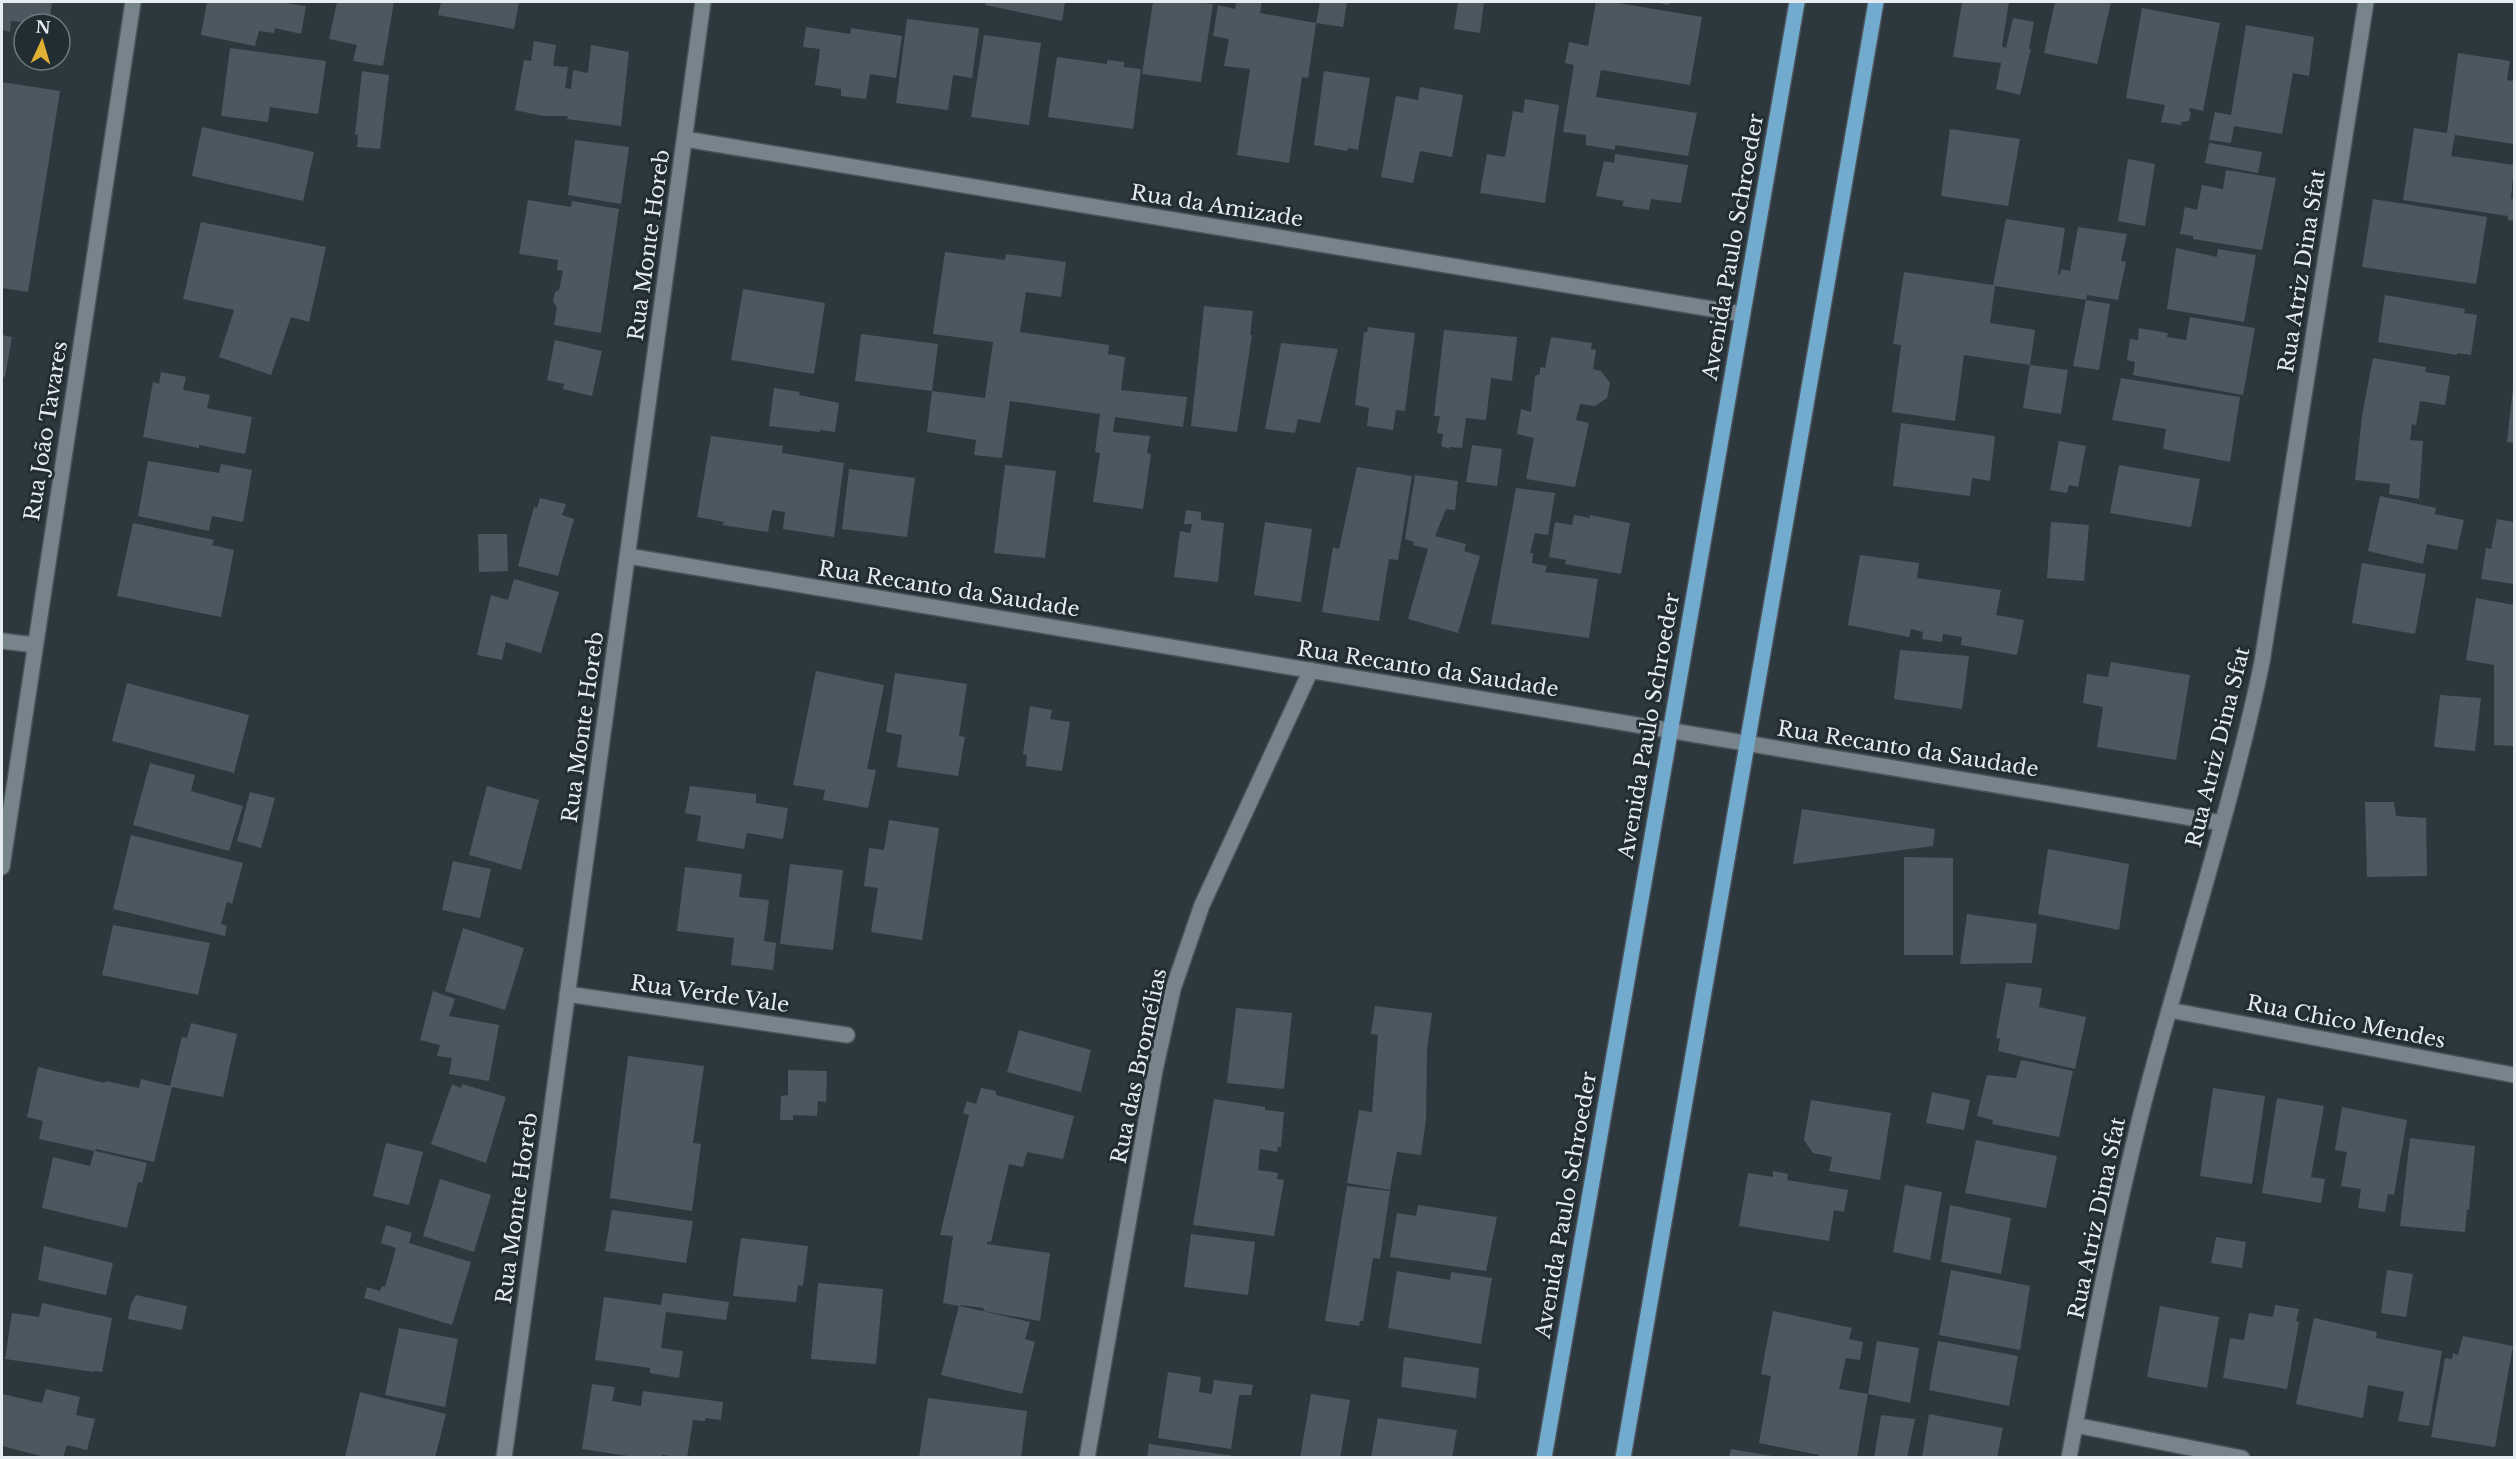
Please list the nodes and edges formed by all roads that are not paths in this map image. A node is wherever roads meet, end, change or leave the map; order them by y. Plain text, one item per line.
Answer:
1 (133, 2) edge
2 (704, 2) edge
3 (1797, 2) edge
4 (1876, 2) edge
5 (2366, 2) edge
6 (685, 140) junction
7 (1742, 314) junction
8 (628, 556) junction
9 (2, 641) edge
10 (35, 645) junction
11 (1311, 670) junction
12 (1670, 730) junction
13 (1748, 743) junction
14 (2223, 822) junction
15 (2, 867) edge
16 (567, 994) junction
17 (2169, 1010) junction
18 (846, 1035) dead end
19 (2514, 1074) edge
20 (2075, 1425) junction
21 (504, 1458) edge
22 (1087, 1458) edge
23 (1544, 1458) edge
24 (1623, 1458) edge
25 (2068, 1458) edge
26 (2242, 1458) edge

1 - 10 street, Rua João Tavares
2 - 6 street, Rua Monte Horeb
3 - 7 main road, Avenida Paulo Schroeder
4 - 13 main road
5 - 14 street, Rua Atriz Dina Sfat
6 - 7 street, Rua da Amizade
6 - 8 street, Rua Monte Horeb
7 - 12 main road, Avenida Paulo Schroeder
8 - 11 street, Rua Recanto da Saudade
8 - 16 street, Rua Monte Horeb
9 - 10 street
10 - 15 street, Rua João Tavares
11 - 12 street, Rua Recanto da Saudade
11 - 22 street, Rua das Bromélias
12 - 13 street, Rua Recanto da Saudade
12 - 23 main road, Avenida Paulo Schroeder
13 - 14 street, Rua Recanto da Saudade
13 - 24 main road
14 - 17 street, Rua Atriz Dina Sfat
16 - 18 street, Rua Verde Vale
16 - 21 street, Rua Monte Horeb
17 - 19 street, Rua Chico Mendes
17 - 20 street, Rua Atriz Dina Sfat
20 - 25 street, Rua Atriz Dina Sfat
20 - 26 street

